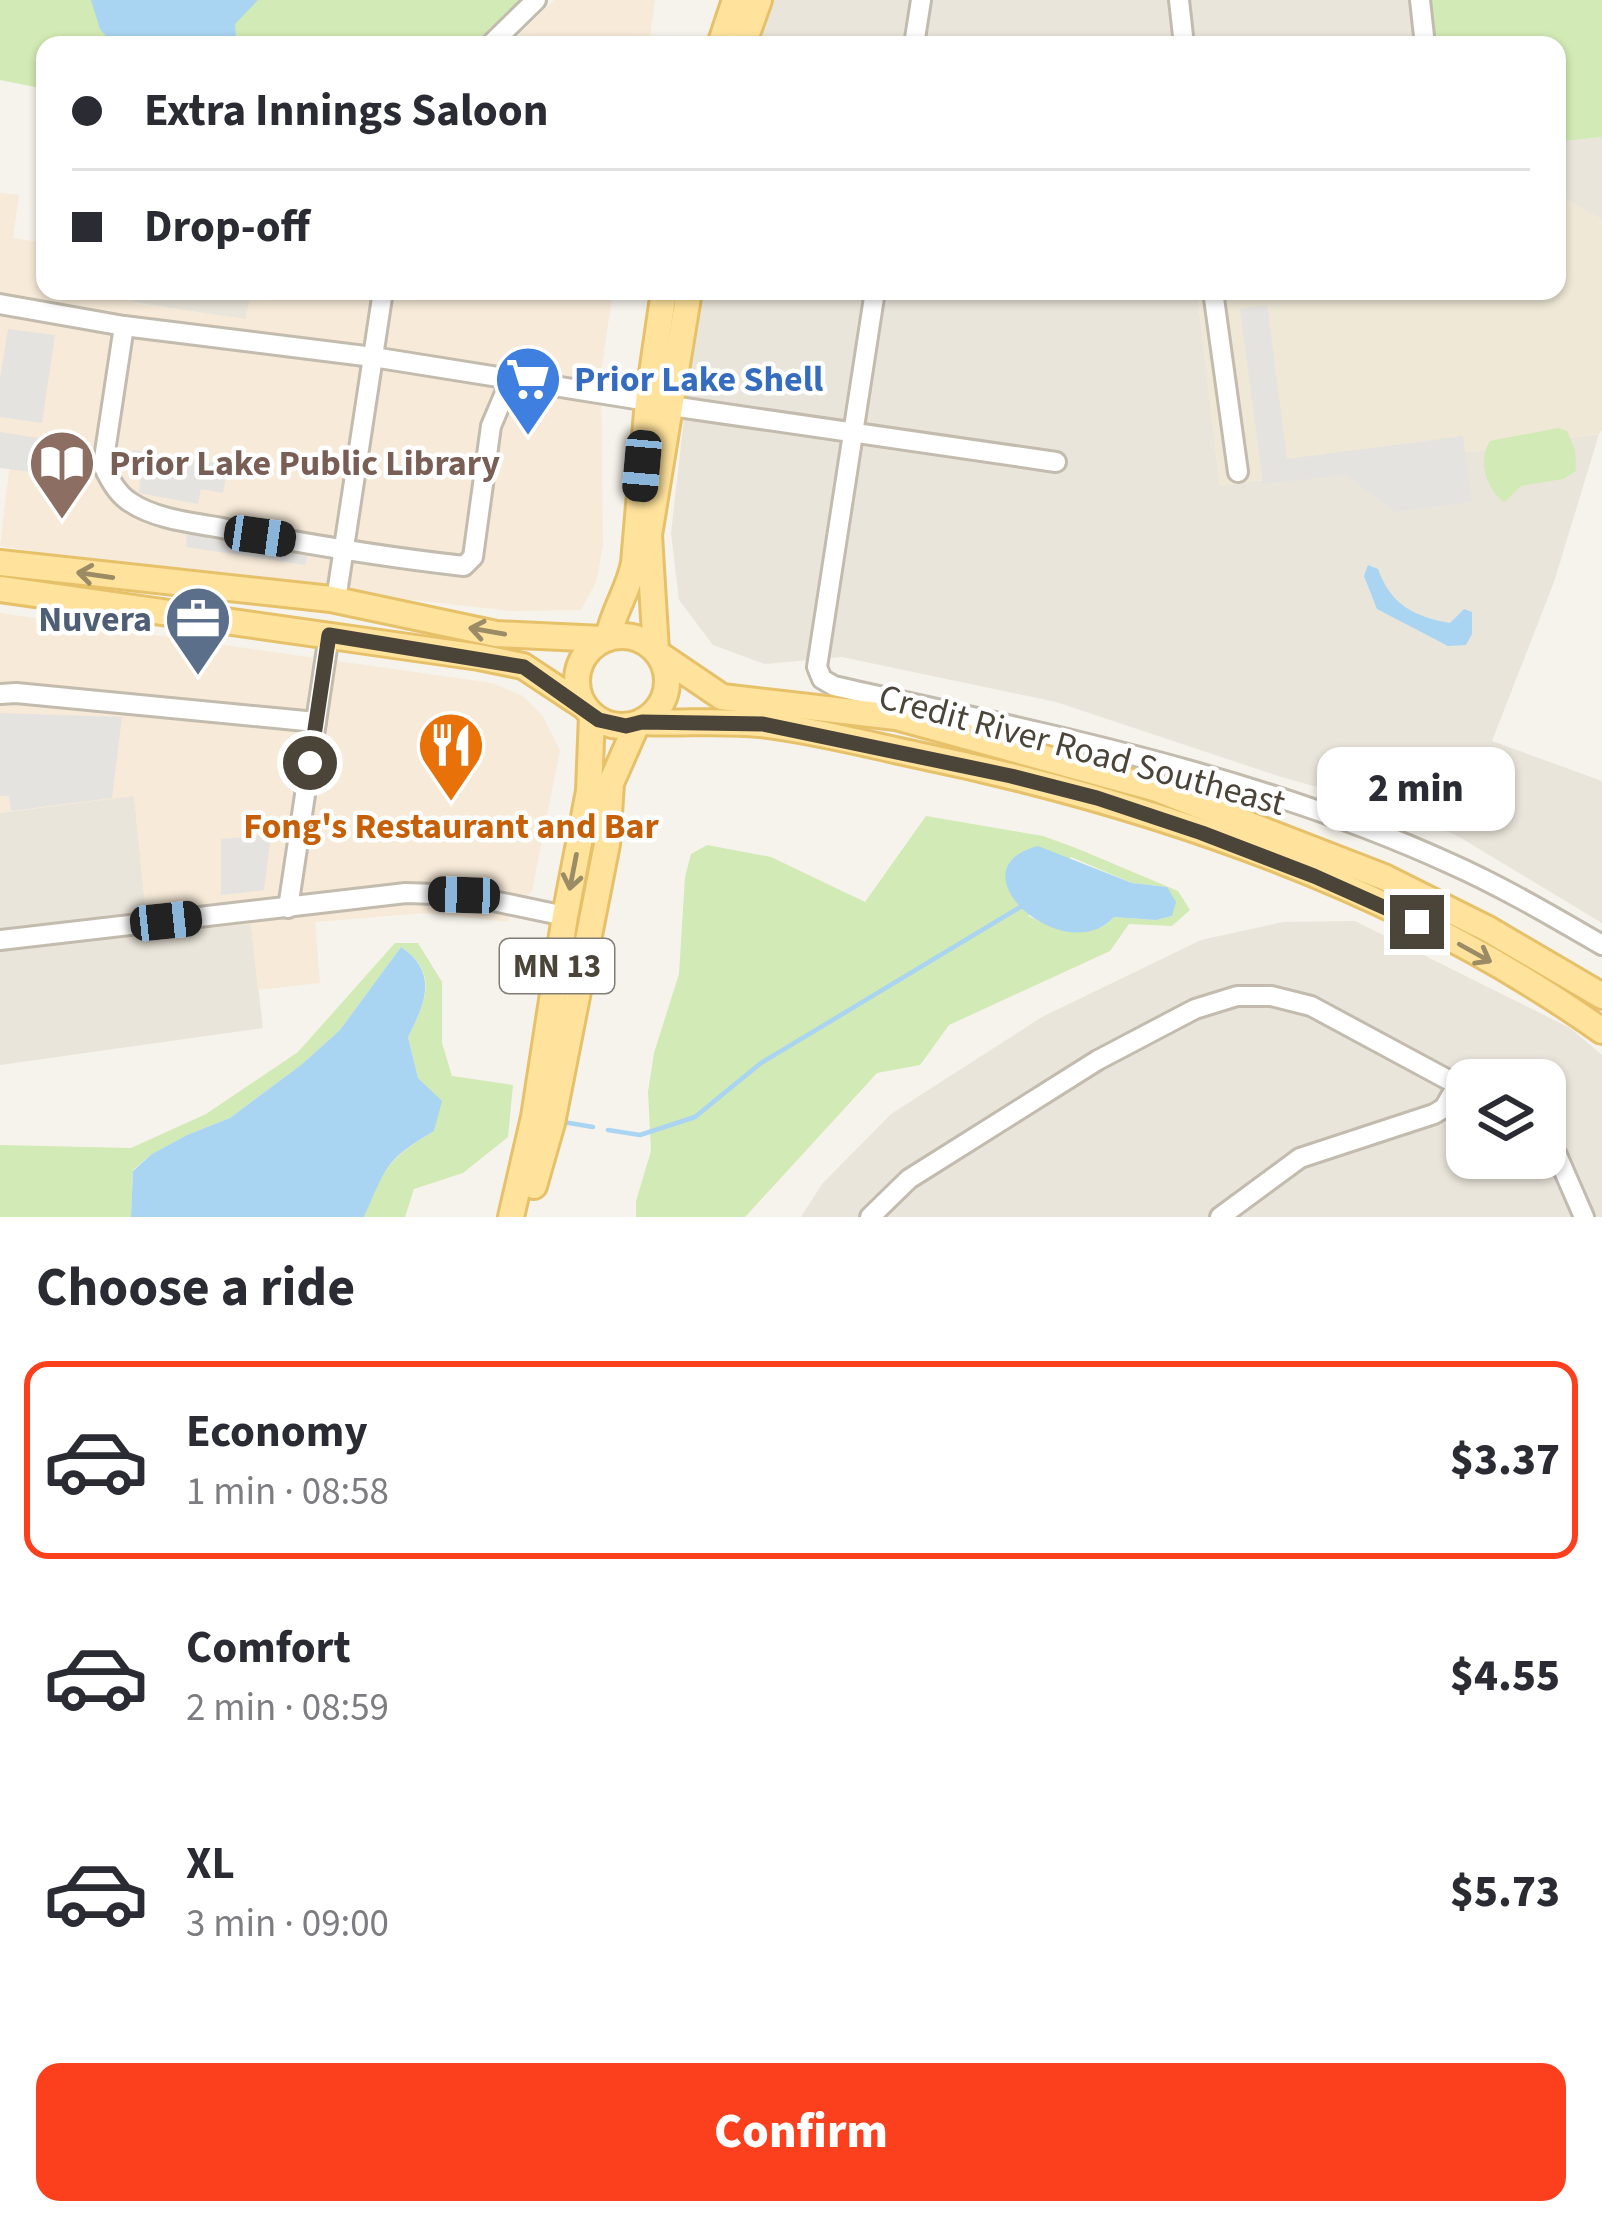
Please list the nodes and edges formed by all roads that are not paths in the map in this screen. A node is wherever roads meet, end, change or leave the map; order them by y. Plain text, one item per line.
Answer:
1 (536, 0) edge
2 (735, 0) edge
3 (759, 0) edge
4 (921, 0) edge
5 (1179, 0) edge
6 (1420, 0) edge
7 (499, 36) edge
8 (723, 36) edge
9 (746, 36) edge
10 (915, 36) edge
11 (1183, 36) edge
12 (1424, 36) edge
13 (382, 300) edge
14 (664, 300) edge
15 (687, 300) edge
16 (873, 300) edge
17 (1215, 300) edge
18 (0, 304) edge
19 (124, 326) junction
20 (374, 357) junction
21 (511, 379) junction
22 (660, 404) junction
23 (851, 430) junction
24 (1056, 462) dead end
25 (1238, 472) dead end
26 (342, 552) junction
27 (0, 563) edge
28 (0, 589) edge
29 (336, 600) junction
30 (110, 604) junction
31 (329, 635) junction
32 (606, 639) junction
33 (658, 653) junction
34 (0, 694) edge
35 (588, 711) junction
36 (316, 722) junction
37 (639, 723) junction
38 (288, 908) junction
39 (565, 916) junction
40 (0, 940) edge
41 (1602, 945) edge
42 (1602, 996) edge
43 (1602, 1031) edge
44 (1446, 1078) edge
45 (1446, 1106) edge
46 (1566, 1176) edge
47 (511, 1217) edge
48 (526, 1217) edge
49 (870, 1217) edge
50 (1220, 1217) edge
51 (1584, 1217) edge

1 - 7 street
2 - 8 main road
3 - 9 main road
4 - 10 street
5 - 11 street
6 - 12 street
13 - 20 street
14 - 22 main road
15 - 22 main road
16 - 23 street
17 - 25 street
18 - 19 street
19 - 20 street
19 - 26 street
20 - 21 street
20 - 26 street
21 - 22 street
21 - 26 street
22 - 23 street
22 - 32 main road
22 - 33 main road
23 - 24 street
23 - 41 street, Credit River Road Southeast
26 - 29 street
29 -> 27 main road
28 - 30 main road
29 - 30 main road
32 -> 29 main road
30 - 31 main road
31 - 35 main road
31 - 36 street
32 - 33 main road
32 - 35 main road
33 - 37 main road
33 - 42 main road
34 - 36 street
35 - 37 main road
35 -> 39 main road, MN 13
36 - 38 street
37 -> 43 main road
37 - 48 main road, MN 13
38 - 39 street
38 - 40 street
39 - 47 main road, MN 13
44 - 49 street
45 - 50 street
46 - 51 street

